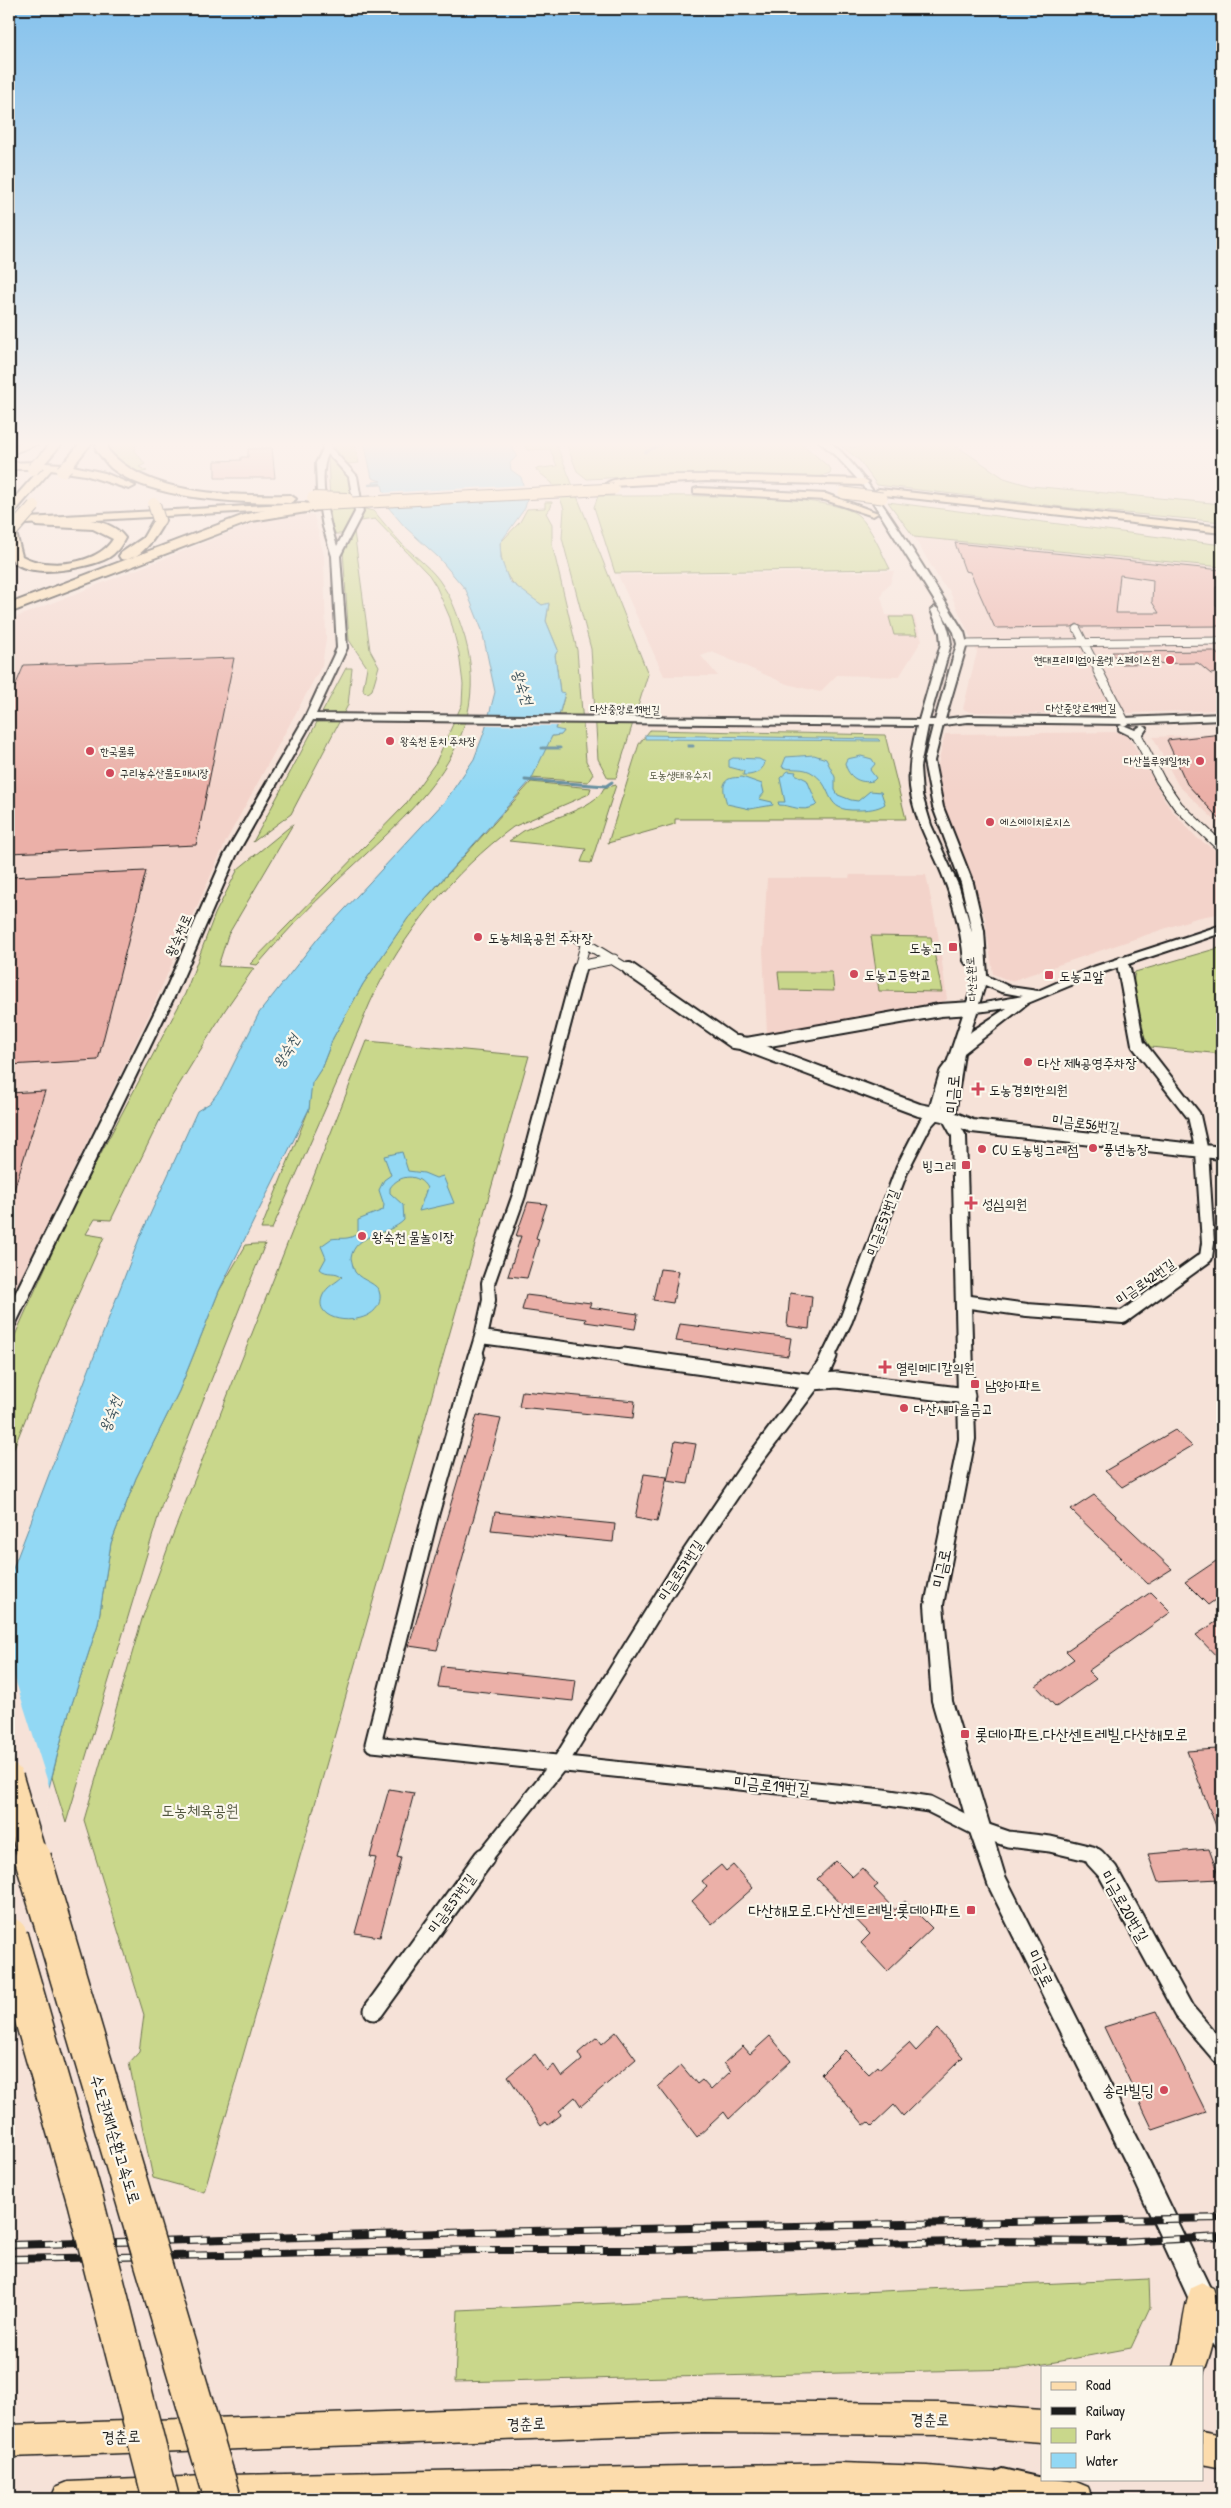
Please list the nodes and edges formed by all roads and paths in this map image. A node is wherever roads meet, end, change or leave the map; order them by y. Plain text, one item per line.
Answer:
1 (17, 558) edge
2 (97, 558) edge
3 (122, 558) edge
4 (141, 558) edge
5 (336, 558) edge
6 (913, 558) edge
7 (909, 571) dead end
8 (48, 593) junction
9 (9, 609) edge
10 (1077, 629) dead end
11 (1222, 641) edge
12 (1083, 643) junction
13 (962, 644) junction
14 (315, 717) junction
15 (1222, 717) edge
16 (925, 723) junction
17 (939, 723) junction
18 (1124, 724) junction
19 (1222, 724) edge
20 (1140, 732) junction
21 (1222, 848) edge
22 (1222, 929) edge
23 (572, 935) dead end
24 (586, 942) junction
25 (614, 959) junction
26 (1122, 961) junction
27 (579, 966) junction
28 (981, 978) junction
29 (1044, 993) junction
30 (1025, 1000) junction
31 (972, 1008) junction
32 (738, 1042) junction
33 (956, 1056) junction
34 (936, 1118) junction
35 (1202, 1152) junction
36 (1222, 1153) edge
37 (963, 1302) junction
38 (9, 1320) edge
39 (481, 1337) junction
40 (813, 1382) junction
41 (967, 1396) junction
42 (560, 1763) junction
43 (9, 1778) edge
44 (979, 1829) junction
45 (9, 1936) edge
46 (374, 2010) dead end
47 (1222, 2055) edge
48 (1202, 2299) junction
49 (1222, 2339) edge
50 (1190, 2366) edge
51 (1041, 2426) edge
52 (232, 2432) joint
53 (9, 2441) edge
54 (1204, 2447) edge
55 (1222, 2451) edge
56 (1002, 2489) junction
57 (226, 2496) edge
58 (68, 2499) edge
59 (161, 2499) edge
60 (1045, 2499) edge
61 (1076, 2499) edge

1 - 2 highway
3 - 8 highway, bridge
4 - 8 highway
5 - 14 street, 왕숙천로
6 - 13 street
7 - 16 street, 다산순환로
8 - 9 highway
10 - 12 street
11 - 12 street
12 - 13 street
12 - 18 street
13 - 17 street, 다산순환로
14 - 16 street, 다산중앙로19번길
14 - 38 street, 왕숙천로
15 - 18 street, 다산중앙로19번길
16 - 17 street, 다산중앙로19번길
16 - 31 street, 다산순환로
17 - 18 street, 다산중앙로19번길
17 - 28 street, 다산순환로
18 - 20 street
19 - 20 street
20 - 21 street
22 - 26 street
23 - 24 street, 미금로56번길
24 - 25 street, 미금로56번길
24 - 27 street
25 - 27 street
25 - 32 street, 미금로56번길
26 - 29 street
26 - 35 street
27 - 39 street
28 - 29 street
28 - 31 street, 다산순환로
29 - 30 street
30 - 31 street
30 - 33 street
31 - 32 street
31 - 33 street, 미금로
32 - 34 street, 미금로56번길
33 - 34 street, 미금로
34 - 35 street, 미금로56번길
34 - 37 street, 미금로
34 - 40 street, 미금로57번길
35 - 36 street, 미금로56번길
35 - 37 street, 미금로42번길
37 - 41 street, 미금로
39 - 40 street
39 - 42 street, 미금로19번길
40 - 41 street
40 - 42 street, 미금로57번길
41 - 44 street, 미금로
42 - 44 street, 미금로19번길
42 - 46 street, 미금로57번길
43 - 57 highway, 수도권제1순환고속도로, bridge
44 - 47 street, 미금로20번길
44 - 48 street, 미금로
45 - 59 highway, bridge
48 - 49 street, 미금로
48 - 50 main road
51 - 52 main road, 경춘로
52 - 53 main road, 경춘로, bridge
54 - 55 main road
56 - 57 main road
56 - 60 highway
56 - 61 main road
57 - 58 main road, bridge

